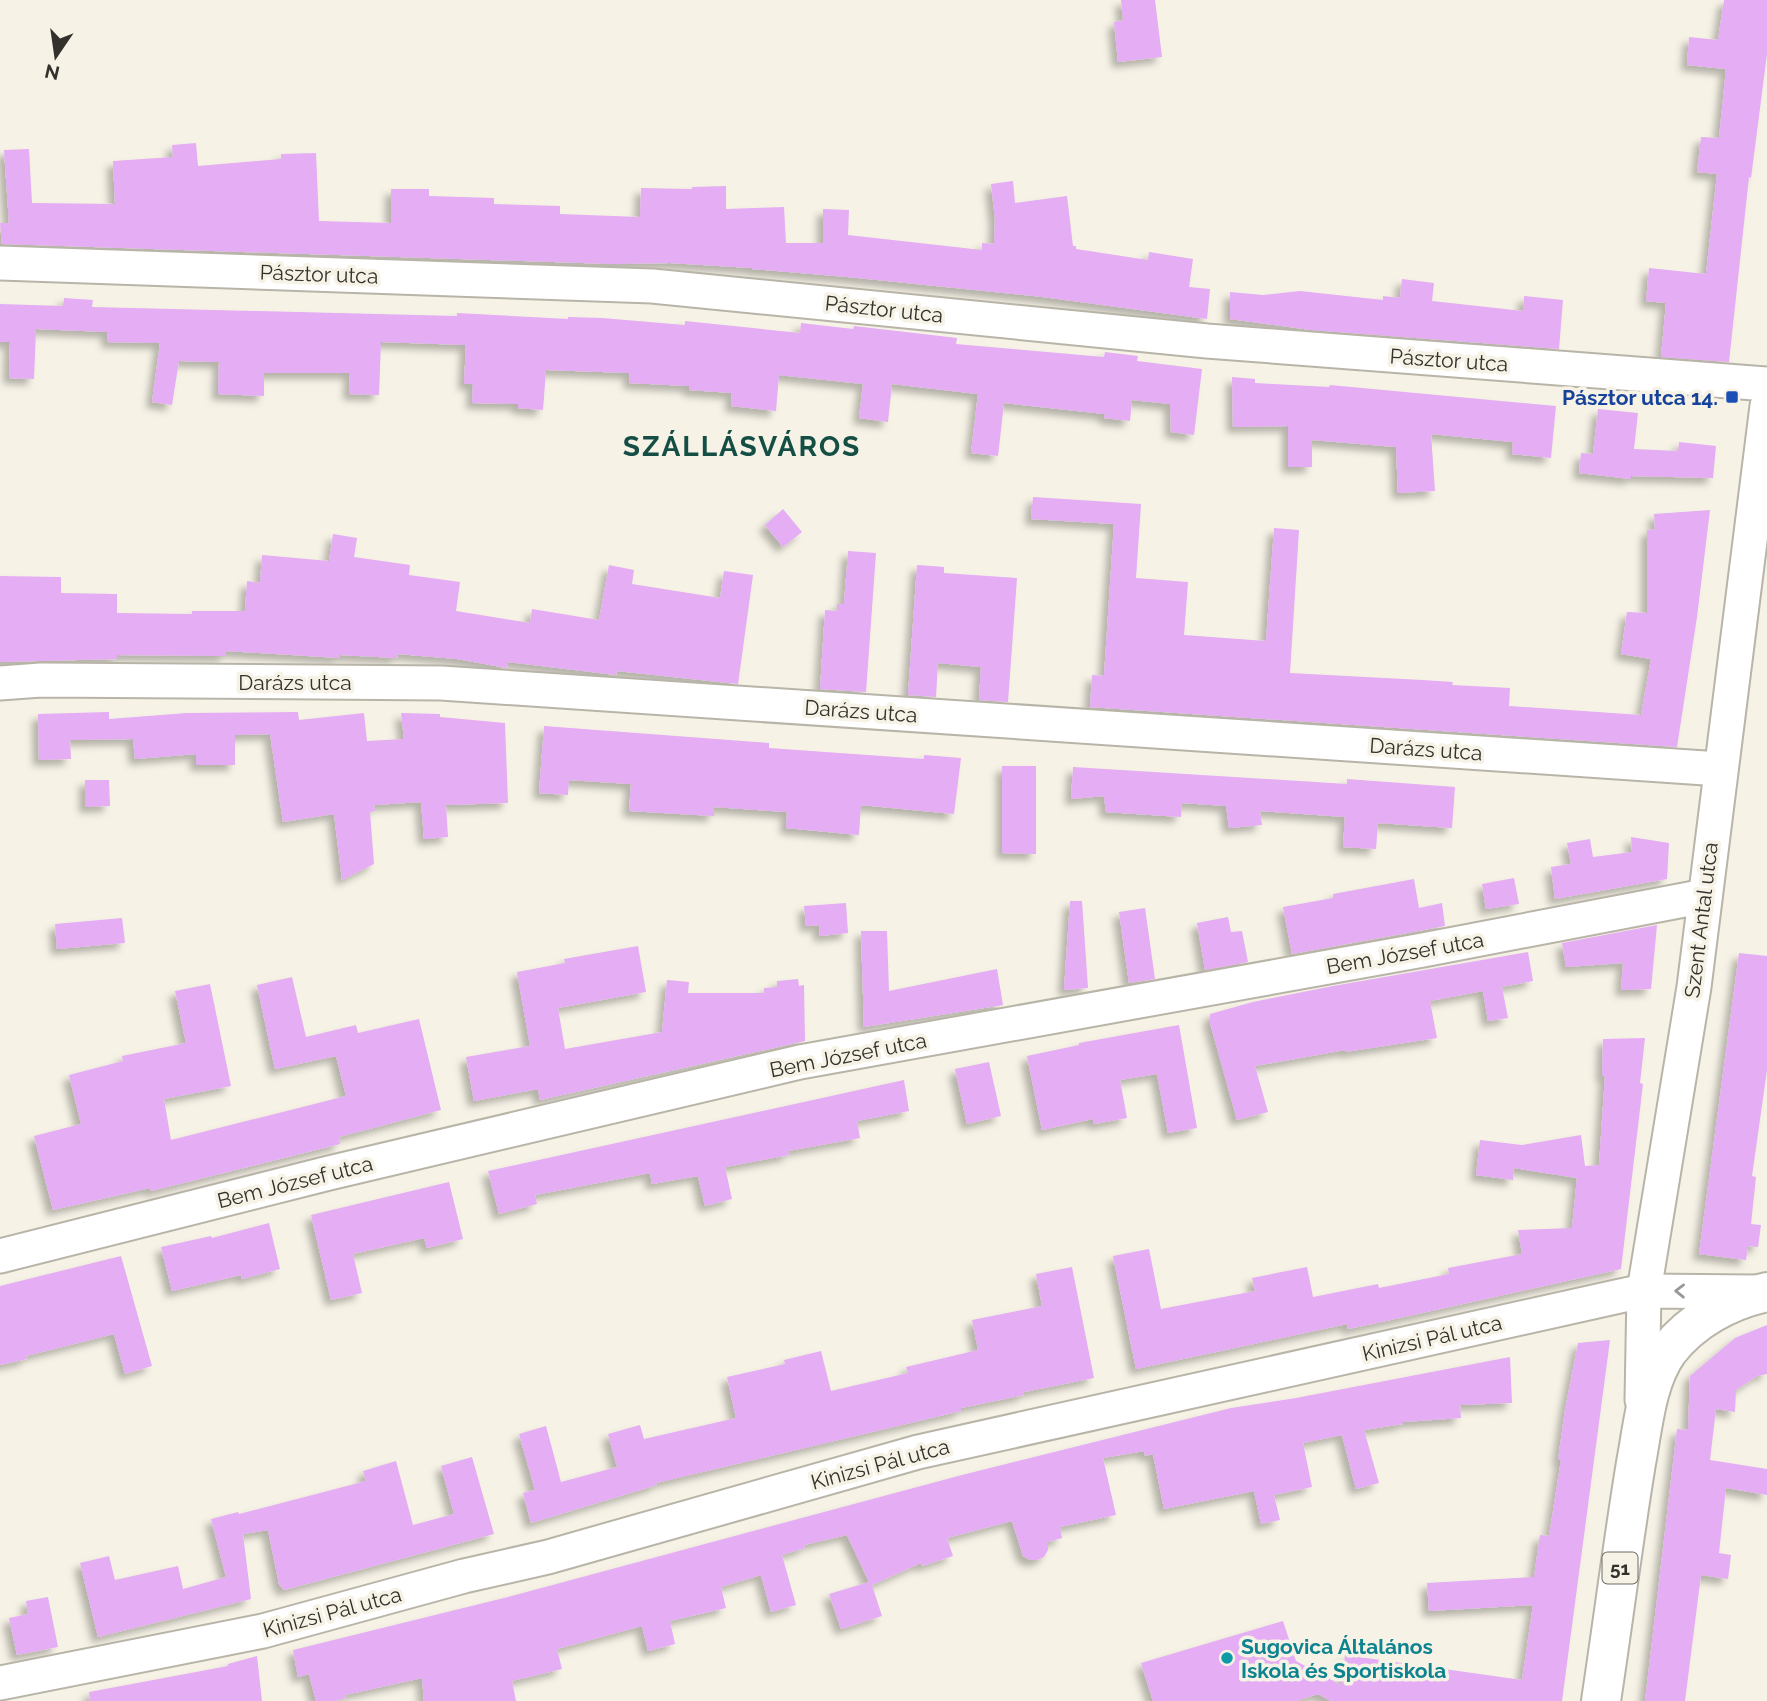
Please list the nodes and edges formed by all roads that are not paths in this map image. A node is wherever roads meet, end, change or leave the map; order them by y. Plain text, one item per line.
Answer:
1 (0, 263) edge
2 (1767, 384) edge
3 (1767, 406) edge
4 (0, 683) edge
5 (1720, 769) junction
6 (1705, 897) junction
7 (0, 1256) edge
8 (1644, 1291) junction
9 (1766, 1292) edge
10 (1642, 1434) junction
11 (0, 1683) edge
12 (1601, 1701) edge

1 - 2 street, Pásztor utca
3 - 5 street, Szent Antal utca
4 - 5 street, Darázs utca
5 - 6 street, Szent Antal utca
6 - 7 street, Bem József utca
6 - 8 street, Szent Antal utca
9 -> 8 street, Kinizsi Pál utca
8 - 10 street, Szent Antal utca
8 - 11 street, Kinizsi Pál utca
9 - 10 main road, Szent Antal utca / 51
10 - 12 main road, Szent Antal utca / 51

